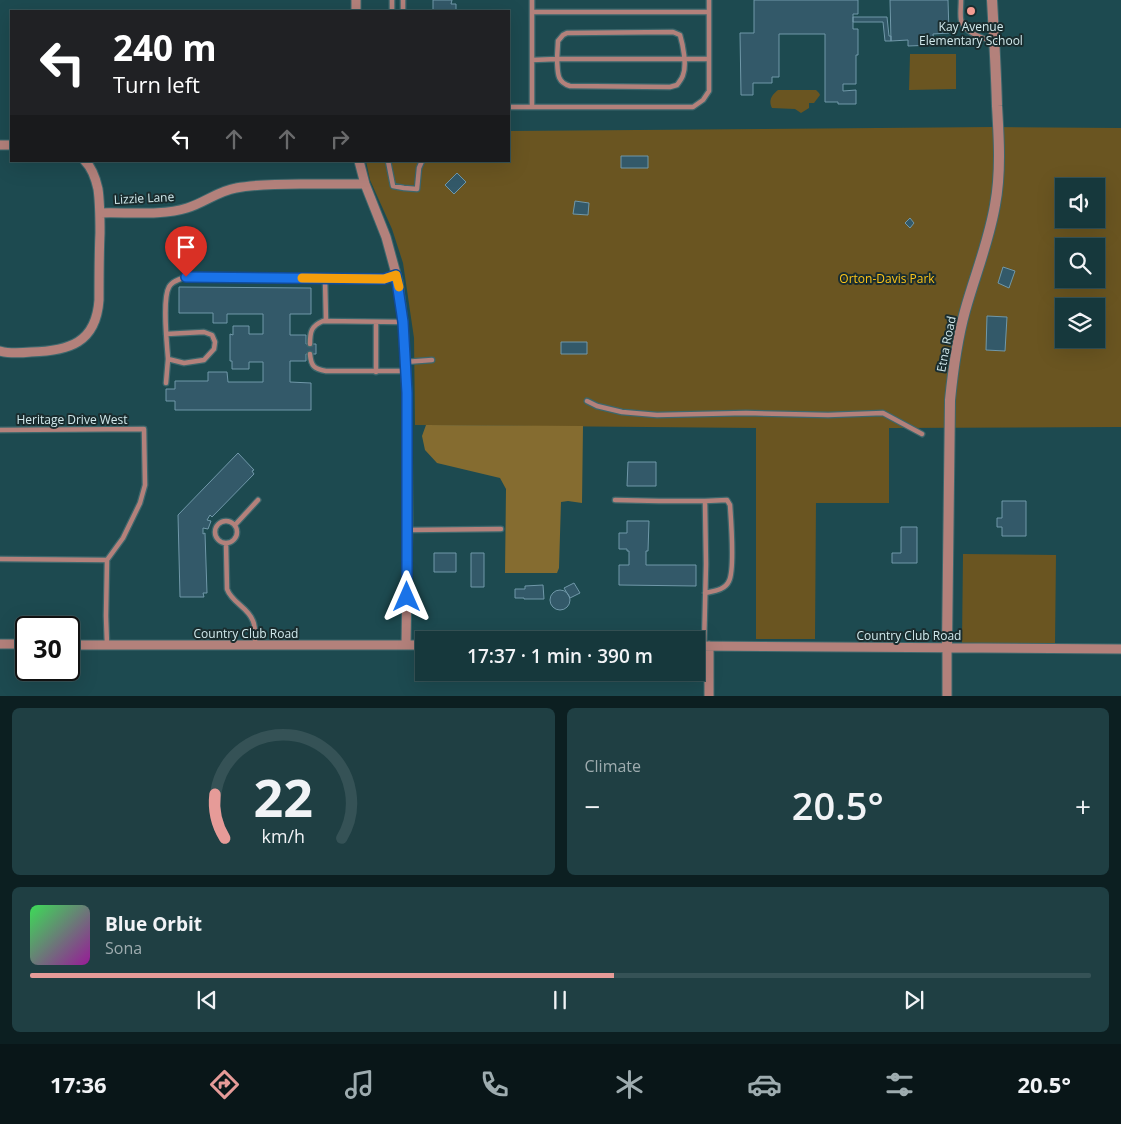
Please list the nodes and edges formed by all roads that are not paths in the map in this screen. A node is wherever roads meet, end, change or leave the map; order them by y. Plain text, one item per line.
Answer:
1 (532, 0) edge
2 (709, 0) edge
3 (961, 0) edge
4 (992, 0) edge
5 (532, 12) junction
6 (709, 12) junction
7 (994, 42) junction
8 (557, 59) junction
9 (684, 59) junction
10 (709, 59) junction
11 (532, 60) junction
12 (532, 106) junction
13 (510, 107) edge
14 (85, 162) edge
15 (359, 162) edge
16 (388, 162) edge
17 (422, 162) edge
18 (365, 184) junction
19 (100, 212) junction
20 (396, 275) junction
21 (325, 278) junction
22 (326, 321) junction
23 (376, 322) junction
24 (403, 322) junction
25 (166, 334) junction
26 (310, 344) dead end
27 (0, 351) edge
28 (310, 354) dead end
29 (168, 359) junction
30 (432, 360) dead end
31 (406, 366) junction
32 (376, 372) junction
33 (166, 383) dead end
34 (587, 401) dead end
35 (0, 430) edge
36 (922, 434) dead end
37 (258, 500) dead end
38 (615, 500) dead end
39 (706, 501) junction
40 (235, 525) junction
41 (501, 529) dead end
42 (407, 530) junction
43 (226, 543) junction
44 (0, 558) edge
45 (107, 560) junction
46 (705, 593) junction
47 (704, 631) edge
48 (0, 644) edge
49 (15, 644) edge
50 (80, 645) edge
51 (107, 645) junction
52 (255, 645) junction
53 (406, 646) junction
54 (415, 646) edge
55 (705, 646) edge
56 (947, 648) junction
57 (1121, 649) edge
58 (705, 660) edge
59 (710, 696) edge
60 (947, 696) edge

1 - 5 lane
2 - 6 lane
3 - 7 lane
4 - 7 street, Etna Road
5 - 6 lane
5 - 11 lane
6 - 10 lane
7 - 56 street, Etna Road
8 - 9 lane
8 - 9 lane
8 - 9 lane
8 - 11 lane
9 - 10 lane
10 - 12 lane
11 - 12 lane
12 - 13 lane
14 - 19 street
15 - 18 street
16 - 17 lane
18 - 19 street, Lizzie Lane
18 - 20 street
19 - 27 street
20 - 21 lane
20 - 24 street
21 - 22 lane
21 - 25 lane
22 - 23 lane
22 - 26 lane
23 - 24 lane
23 - 32 lane
24 - 31 street
25 - 29 lane
25 - 29 lane
28 - 32 lane
29 - 33 lane
30 - 31 lane
31 - 32 lane
31 - 42 street
34 - 36 lane
35 - 45 lane, Heritage Drive West
37 - 40 lane
38 - 39 lane
39 - 46 lane
39 - 46 lane
40 - 43 lane
40 - 43 lane
41 - 42 lane
42 - 53 street
43 - 52 lane
44 - 45 lane
45 - 51 lane
46 - 47 lane
48 - 49 street
50 - 51 street, Country Club Road
51 - 52 street, Country Club Road
52 - 53 street, Country Club Road
53 - 54 street, Country Club Road
55 - 56 street, Country Club Road
56 - 57 street, Country Club Road
56 - 60 street, Etna Road
58 - 59 street

